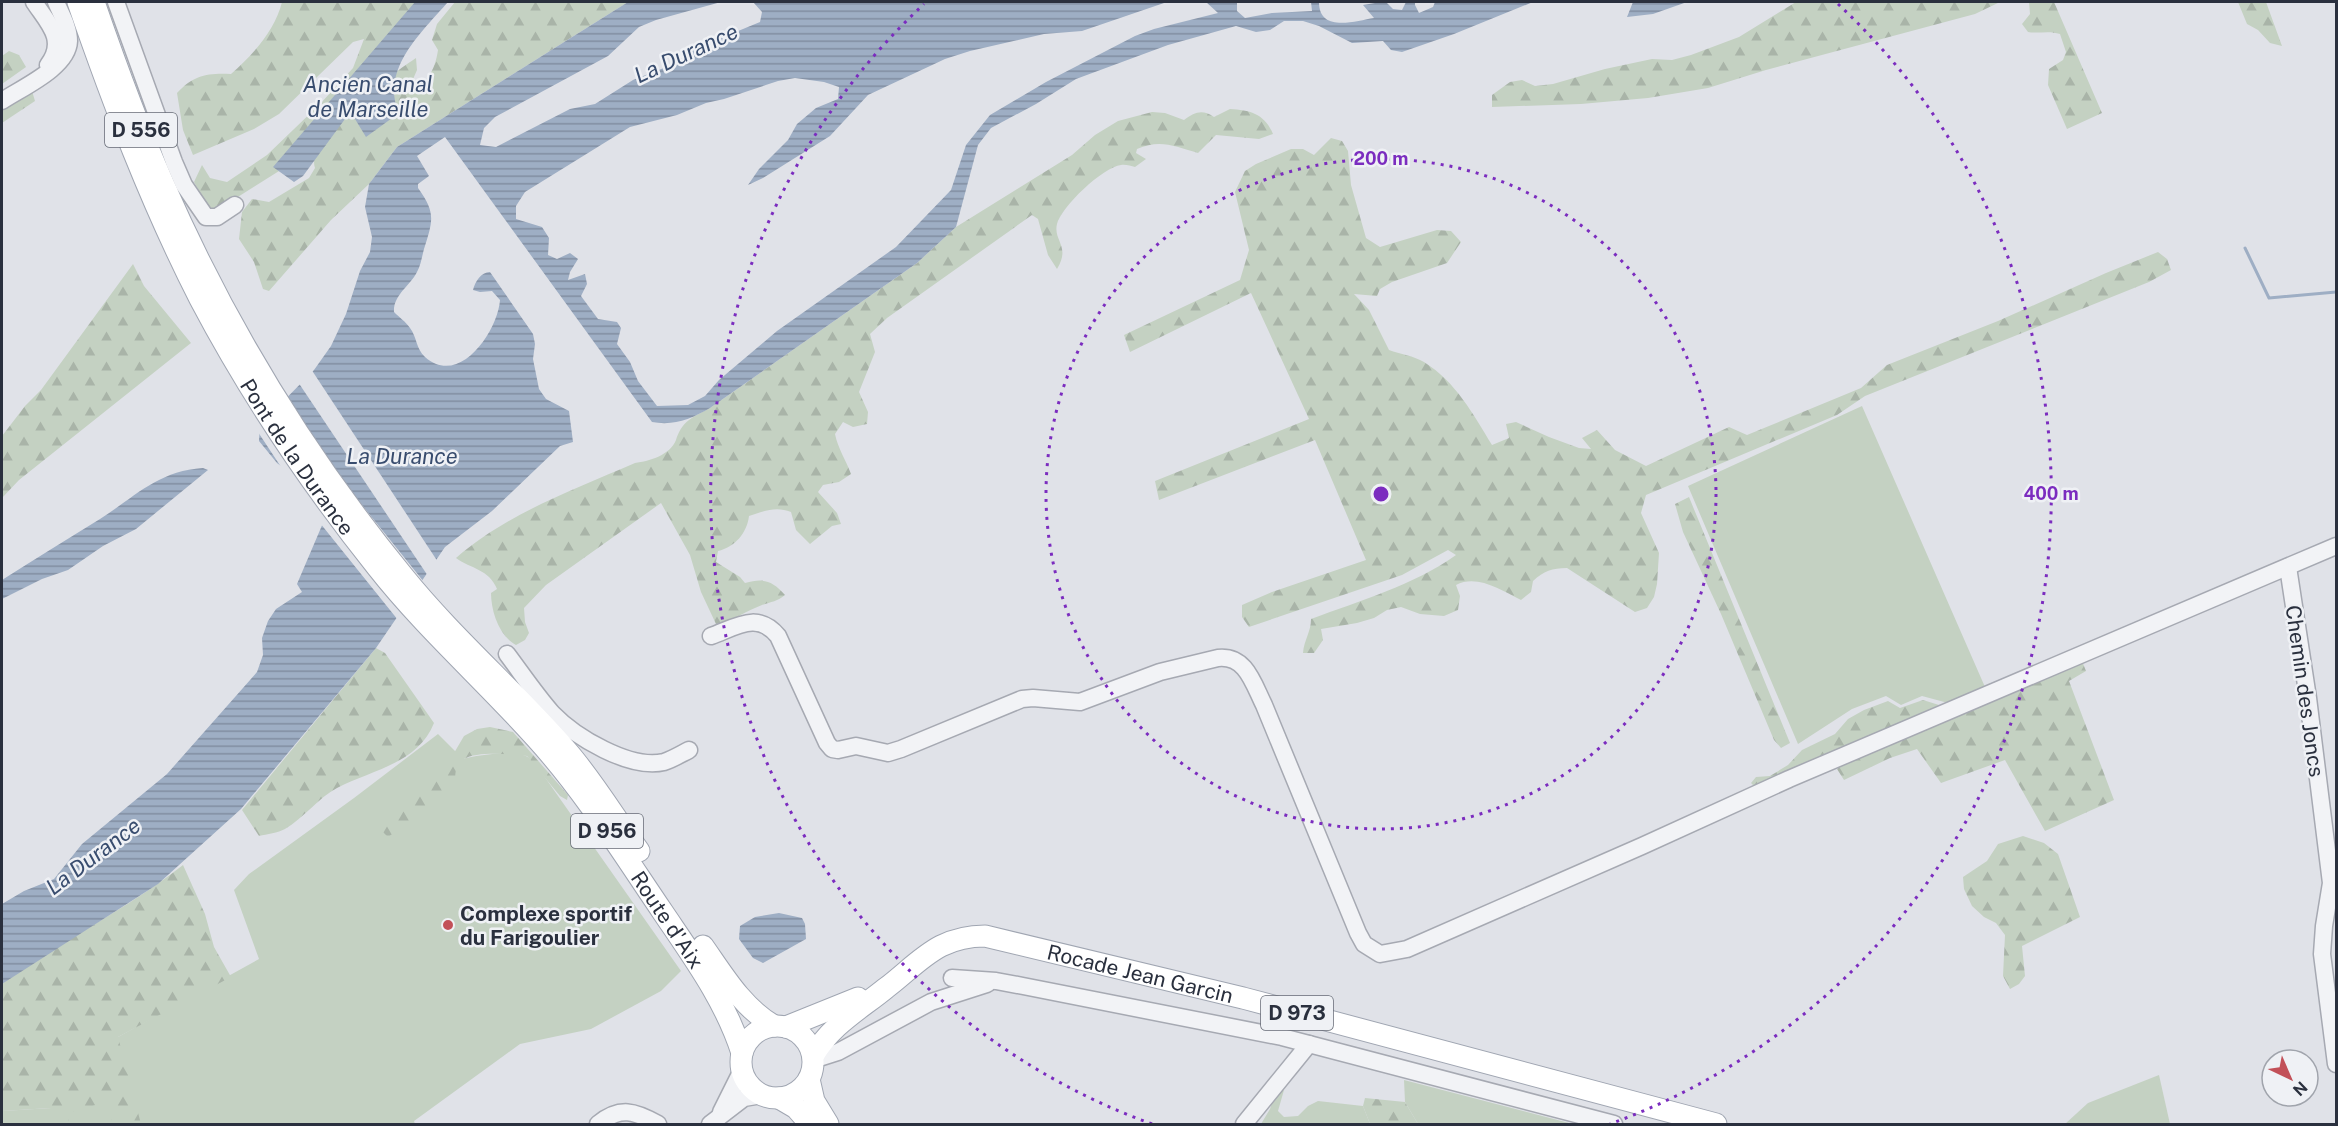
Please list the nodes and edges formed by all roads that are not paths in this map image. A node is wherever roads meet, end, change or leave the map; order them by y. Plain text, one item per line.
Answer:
1 (34, 2) edge
2 (56, 2) edge
3 (78, 2) edge
4 (94, 2) edge
5 (116, 2) edge
6 (26, 86) junction
7 (2, 101) edge
8 (235, 205) dead end
9 (189, 258) junction
10 (302, 454) joint
11 (2337, 546) edge
12 (2288, 567) junction
13 (441, 629) junction
14 (711, 636) dead end
15 (507, 654) dead end
16 (689, 750) dead end
17 (952, 978) dead end
18 (996, 981) junction
19 (889, 986) junction
20 (780, 1026) junction
21 (2335, 1037) edge
22 (1309, 1044) junction
23 (742, 1062) junction
24 (2337, 1064) edge
25 (812, 1065) junction
26 (770, 1096) junction
27 (715, 1120) edge
28 (598, 1125) edge
29 (658, 1125) edge
30 (810, 1125) edge
31 (828, 1125) edge
32 (1244, 1125) edge
33 (1614, 1125) edge
34 (1716, 1125) edge

1 - 6 street
2 - 6 street
3 - 9 main road, D 556
4 - 9 main road, D 556
5 - 8 street
6 - 7 street
9 - 10 main road, Pont de la Durance / D 556
10 - 13 main road, Pont de la Durance / D 956
11 - 12 street
12 - 14 street
12 - 21 street, Chemin des Joncs
13 - 20 main road, Route d'Aix / D 956
13 - 23 main road, Route d'Aix / D 956
15 - 16 street
17 - 18 street, Rocade Jean Garcin / D 973
18 - 22 street, Rocade Jean Garcin / D 973
18 - 25 street
19 - 20 main road, Rocade Jean Garcin / D 973
19 - 25 main road, Rocade Jean Garcin / D 973
19 - 34 main road, Rocade Jean Garcin / D 973
20 - 23 main road
20 - 25 main road
21 - 24 street, Chemin des Joncs
22 - 32 street
22 - 33 street, Rocade Jean Garcin / D 973
23 - 26 main road
23 - 27 street
25 - 26 main road
25 - 31 main road
26 - 27 street
26 - 30 main road
28 - 29 street

